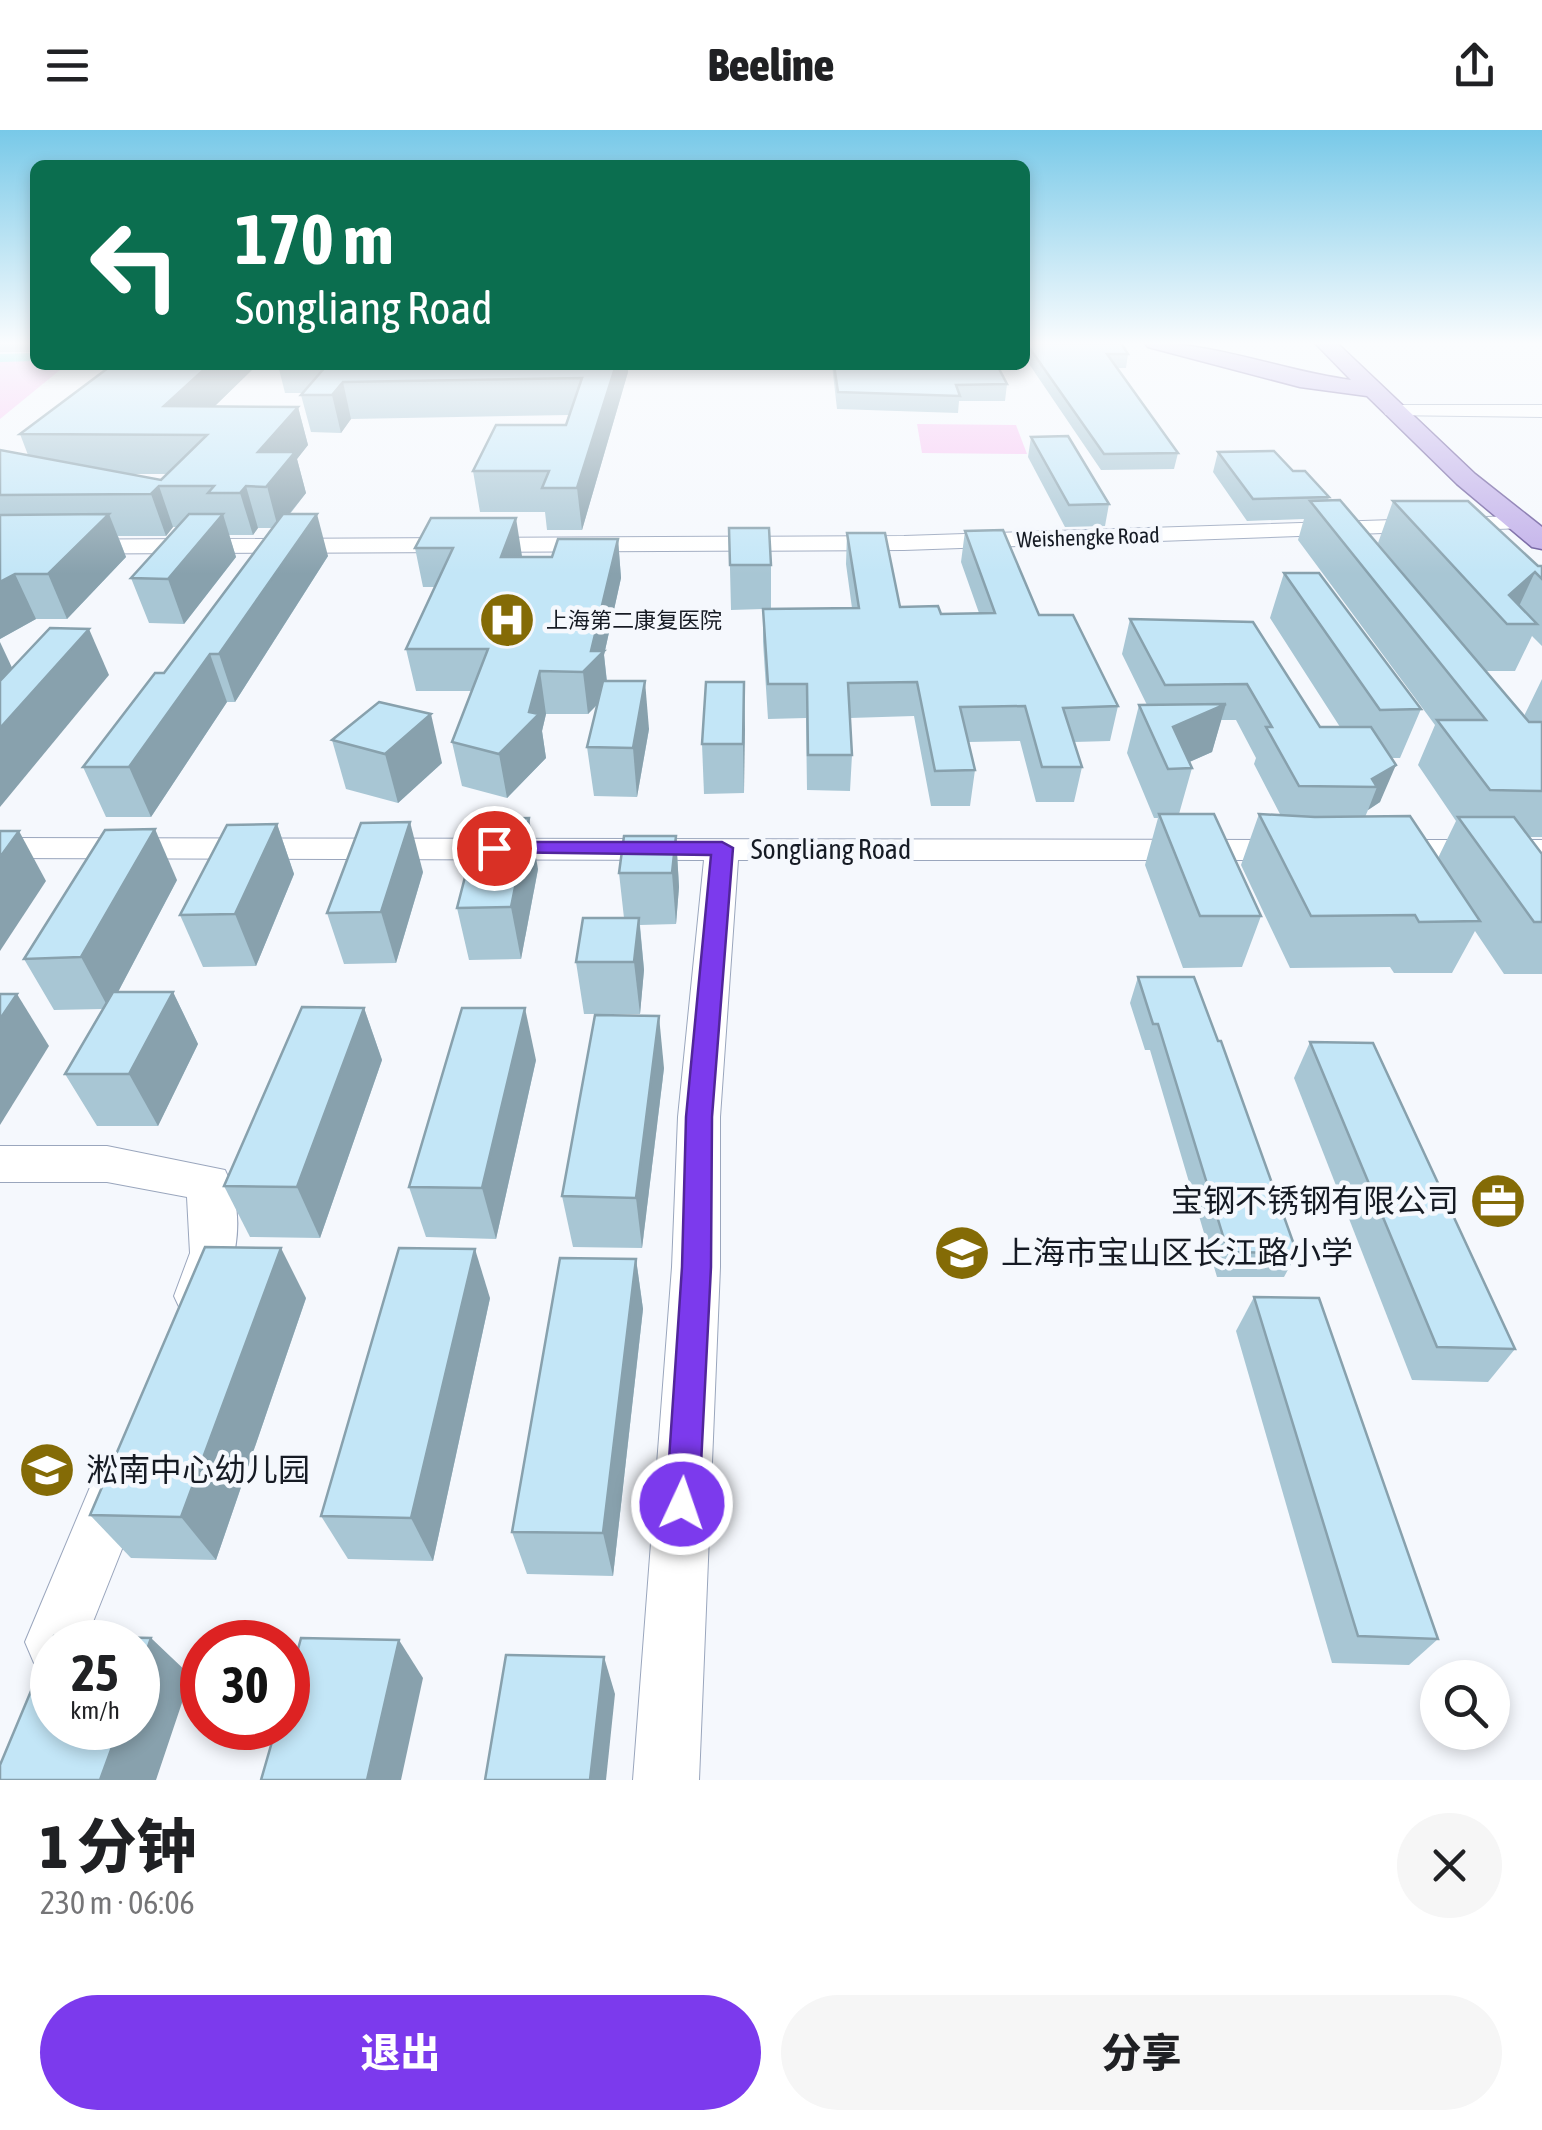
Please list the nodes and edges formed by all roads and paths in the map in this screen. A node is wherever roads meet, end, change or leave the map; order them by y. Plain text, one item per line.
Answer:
1 (1403, 420) edge
2 (1508, 523) junction
3 (1542, 541) edge
4 (0, 547) edge
5 (1542, 572) edge
6 (0, 848) edge
7 (722, 848) junction
8 (1542, 851) edge
9 (0, 1164) edge
10 (182, 1335) edge
11 (138, 1442) edge
12 (64, 1620) edge
13 (666, 1780) edge

1 - 2 main road
2 - 3 main road
2 - 4 street, Weishengke Road
2 - 5 main road
6 - 7 street, Songliang Road
7 - 8 street, Songliang Road
7 - 13 street
9 - 10 street
11 - 12 street

